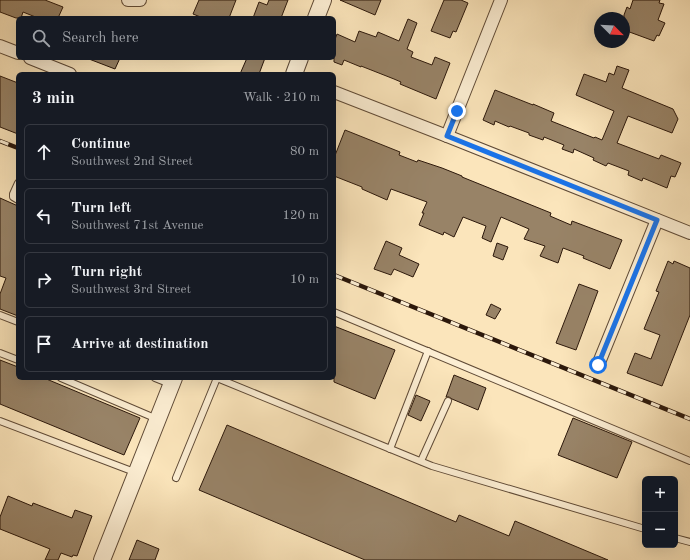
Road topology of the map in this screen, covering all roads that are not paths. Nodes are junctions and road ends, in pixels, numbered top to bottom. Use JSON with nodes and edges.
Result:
{"nodes":[{"id":1,"x":128,"y":0,"type":"edge"},
{"id":2,"x":140,"y":0,"type":"edge"},
{"id":3,"x":323,"y":0,"type":"edge"},
{"id":4,"x":502,"y":0,"type":"edge"},
{"id":5,"x":317,"y":16,"type":"edge"},
{"id":6,"x":0,"y":46,"type":"edge"},
{"id":7,"x":16,"y":52,"type":"edge"},
{"id":8,"x":35,"y":60,"type":"edge"},
{"id":9,"x":299,"y":60,"type":"edge"},
{"id":10,"x":65,"y":72,"type":"edge"},
{"id":11,"x":295,"y":72,"type":"edge"},
{"id":12,"x":336,"y":93,"type":"edge"},
{"id":13,"x":447,"y":136,"type":"junction"},
{"id":14,"x":16,"y":187,"type":"edge"},
{"id":15,"x":16,"y":199,"type":"edge"},
{"id":16,"x":657,"y":220,"type":"junction"},
{"id":17,"x":690,"y":233,"type":"edge"},
{"id":18,"x":336,"y":313,"type":"edge"},
{"id":19,"x":0,"y":315,"type":"edge"},
{"id":20,"x":16,"y":321,"type":"edge"},
{"id":21,"x":428,"y":351,"type":"junction"},
{"id":22,"x":0,"y":353,"type":"edge"},
{"id":23,"x":16,"y":359,"type":"edge"},
{"id":24,"x":598,"y":365,"type":"dead end"},
{"id":25,"x":65,"y":380,"type":"edge"},
{"id":26,"x":216,"y":380,"type":"edge"},
{"id":27,"x":222,"y":380,"type":"edge"},
{"id":28,"x":173,"y":381,"type":"edge"},
{"id":29,"x":448,"y":401,"type":"dead end"},
{"id":30,"x":159,"y":419,"type":"junction"},
{"id":31,"x":0,"y":421,"type":"edge"},
{"id":32,"x":390,"y":448,"type":"junction"},
{"id":33,"x":421,"y":461,"type":"junction"},
{"id":34,"x":690,"y":461,"type":"edge"},
{"id":35,"x":137,"y":473,"type":"junction"},
{"id":36,"x":176,"y":478,"type":"dead end"},
{"id":37,"x":642,"y":528,"type":"edge"},
{"id":38,"x":678,"y":539,"type":"edge"},
{"id":39,"x":690,"y":542,"type":"edge"},
{"id":40,"x":102,"y":560,"type":"edge"}],
"edges":[{"from":1,"to":2,"type":"street"},
{"from":3,"to":5,"type":"street"},
{"from":4,"to":13,"type":"street"},
{"from":6,"to":7,"type":"street"},
{"from":8,"to":10,"type":"street"},
{"from":9,"to":11,"type":"street"},
{"from":12,"to":13,"type":"street"},
{"from":13,"to":16,"type":"street"},
{"from":14,"to":15,"type":"lane"},
{"from":16,"to":17,"type":"street"},
{"from":16,"to":24,"type":"street"},
{"from":18,"to":21,"type":"lane"},
{"from":19,"to":20,"type":"lane"},
{"from":21,"to":32,"type":"lane"},
{"from":21,"to":34,"type":"lane"},
{"from":22,"to":23,"type":"lane"},
{"from":25,"to":30,"type":"lane"},
{"from":26,"to":36,"type":"lane"},
{"from":27,"to":32,"type":"lane"},
{"from":28,"to":30,"type":"street"},
{"from":29,"to":33,"type":"lane"},
{"from":30,"to":35,"type":"street"},
{"from":31,"to":35,"type":"lane"},
{"from":32,"to":33,"type":"lane"},
{"from":33,"to":37,"type":"lane"},
{"from":35,"to":40,"type":"street"},
{"from":38,"to":39,"type":"lane"}]}
